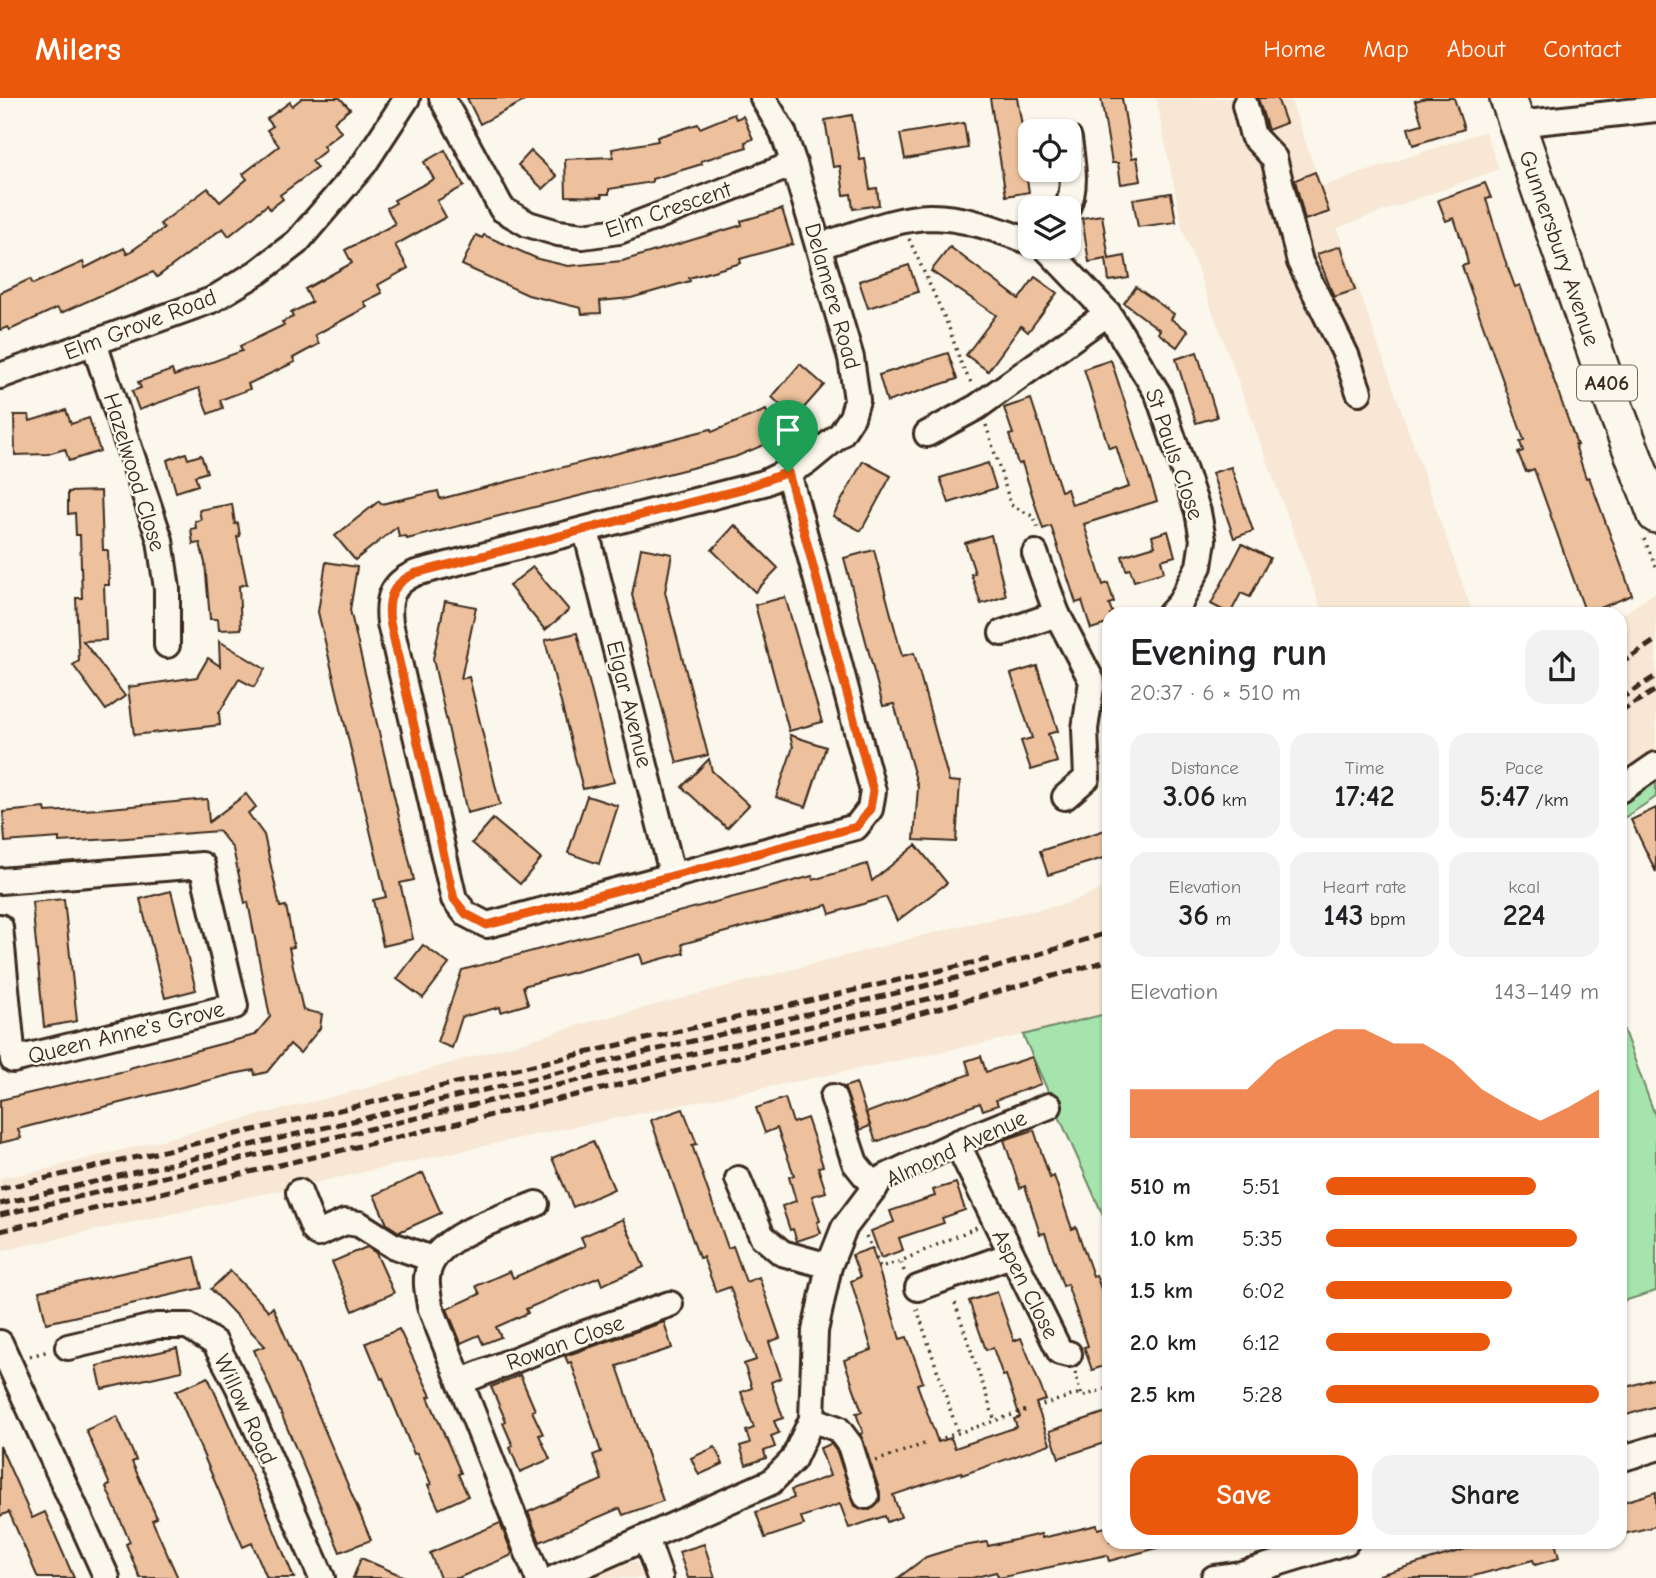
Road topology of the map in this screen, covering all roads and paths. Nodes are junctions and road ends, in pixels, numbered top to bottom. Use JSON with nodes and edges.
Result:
{"nodes":[{"id":1,"x":407,"y":98,"type":"edge"},
{"id":2,"x":442,"y":98,"type":"edge"},
{"id":3,"x":763,"y":98,"type":"edge"},
{"id":4,"x":1245,"y":106,"type":"dead end"},
{"id":5,"x":1656,"y":109,"type":"edge"},
{"id":6,"x":1513,"y":111,"type":"edge"},
{"id":7,"x":794,"y":164,"type":"junction"},
{"id":8,"x":902,"y":222,"type":"junction"},
{"id":9,"x":1018,"y":238,"type":"edge"},
{"id":10,"x":819,"y":246,"type":"junction"},
{"id":11,"x":1058,"y":259,"type":"edge"},
{"id":12,"x":1108,"y":313,"type":"junction"},
{"id":13,"x":94,"y":343,"type":"junction"},
{"id":14,"x":0,"y":376,"type":"edge"},
{"id":15,"x":1359,"y":392,"type":"dead end"},
{"id":16,"x":980,"y":405,"type":"junction"},
{"id":17,"x":927,"y":434,"type":"dead end"},
{"id":18,"x":788,"y":472,"type":"junction"},
{"id":19,"x":1656,"y":516,"type":"edge"},
{"id":20,"x":586,"y":531,"type":"junction"},
{"id":21,"x":1035,"y":553,"type":"joint"},
{"id":22,"x":1184,"y":607,"type":"edge"},
{"id":23,"x":1057,"y":614,"type":"junction"},
{"id":24,"x":1002,"y":633,"type":"dead end"},
{"id":25,"x":167,"y":645,"type":"dead end"},
{"id":26,"x":1101,"y":674,"type":"edge"},
{"id":27,"x":1656,"y":765,"type":"edge"},
{"id":28,"x":1627,"y":785,"type":"edge"},
{"id":29,"x":1065,"y":797,"type":"dead end"},
{"id":30,"x":673,"y":877,"type":"junction"},
{"id":31,"x":0,"y":881,"type":"edge"},
{"id":32,"x":0,"y":927,"type":"edge"},
{"id":33,"x":834,"y":1097,"type":"dead end"},
{"id":34,"x":1049,"y":1106,"type":"dead end"},
{"id":35,"x":957,"y":1143,"type":"junction"},
{"id":36,"x":738,"y":1179,"type":"dead end"},
{"id":37,"x":875,"y":1188,"type":"junction"},
{"id":38,"x":299,"y":1192,"type":"dead end"},
{"id":39,"x":529,"y":1200,"type":"dead end"},
{"id":40,"x":994,"y":1220,"type":"junction"},
{"id":41,"x":944,"y":1242,"type":"junction"},
{"id":42,"x":946,"y":1249,"type":"dead end"},
{"id":43,"x":1011,"y":1255,"type":"junction"},
{"id":44,"x":876,"y":1258,"type":"dead end"},
{"id":45,"x":432,"y":1259,"type":"junction"},
{"id":46,"x":901,"y":1261,"type":"junction"},
{"id":47,"x":830,"y":1266,"type":"junction"},
{"id":48,"x":913,"y":1288,"type":"junction"},
{"id":49,"x":955,"y":1303,"type":"dead end"},
{"id":50,"x":670,"y":1304,"type":"dead end"},
{"id":51,"x":68,"y":1347,"type":"joint"},
{"id":52,"x":4,"y":1352,"type":"edge"},
{"id":53,"x":1069,"y":1354,"type":"joint"},
{"id":54,"x":460,"y":1382,"type":"junction"},
{"id":55,"x":1102,"y":1390,"type":"edge"},
{"id":56,"x":1081,"y":1392,"type":"junction"},
{"id":57,"x":1036,"y":1407,"type":"dead end"},
{"id":58,"x":1027,"y":1410,"type":"dead end"},
{"id":59,"x":812,"y":1419,"type":"junction"},
{"id":60,"x":995,"y":1421,"type":"junction"},
{"id":61,"x":958,"y":1433,"type":"junction"},
{"id":62,"x":937,"y":1440,"type":"dead end"},
{"id":63,"x":927,"y":1443,"type":"dead end"},
{"id":64,"x":1656,"y":1448,"type":"edge"},
{"id":65,"x":1627,"y":1457,"type":"edge"},
{"id":66,"x":858,"y":1467,"type":"junction"},
{"id":67,"x":866,"y":1496,"type":"dead end"},
{"id":68,"x":646,"y":1538,"type":"junction"},
{"id":69,"x":1323,"y":1549,"type":"edge"},
{"id":70,"x":569,"y":1575,"type":"edge"},
{"id":71,"x":107,"y":1578,"type":"edge"},
{"id":72,"x":322,"y":1578,"type":"edge"},
{"id":73,"x":538,"y":1578,"type":"edge"},
{"id":74,"x":660,"y":1578,"type":"edge"},
{"id":75,"x":1214,"y":1578,"type":"edge"}],
"edges":[{"from":1,"to":13,"type":"street","name":"Elm Grove Road"},
{"from":2,"to":7,"type":"street","name":"Elm Crescent"},
{"from":3,"to":7,"type":"street","name":"Delamere Road"},
{"from":4,"to":15,"type":"street"},
{"from":5,"to":6,"type":"street"},
{"from":6,"to":19,"type":"highway","name":"Gunnersbury Avenue","number":"A406"},
{"from":7,"to":10,"type":"street","name":"Delamere Road"},
{"from":8,"to":9,"type":"street"},
{"from":8,"to":10,"type":"street"},
{"from":8,"to":16,"type":"path"},
{"from":10,"to":18,"type":"street","name":"Delamere Road"},
{"from":11,"to":12,"type":"street","name":"St Pauls Close"},
{"from":12,"to":16,"type":"street"},
{"from":12,"to":22,"type":"street","name":"St Pauls Close"},
{"from":13,"to":14,"type":"street","name":"Elm Grove Road"},
{"from":13,"to":25,"type":"street","name":"Hazelwood Close"},
{"from":16,"to":17,"type":"street"},
{"from":16,"to":21,"type":"path"},
{"from":18,"to":20,"type":"street","name":"Delamere Road"},
{"from":18,"to":30,"type":"street","name":"Delamere Road"},
{"from":20,"to":30,"type":"street","name":"Elgar Avenue"},
{"from":20,"to":30,"type":"street","name":"Delamere Road"},
{"from":21,"to":23,"type":"street"},
{"from":23,"to":24,"type":"street"},
{"from":23,"to":26,"type":"street"},
{"from":26,"to":29,"type":"street"},
{"from":27,"to":28,"type":"street"},
{"from":31,"to":32,"type":"street","name":"Queen Anne's Grove"},
{"from":33,"to":37,"type":"street"},
{"from":34,"to":35,"type":"street","name":"Almond Avenue"},
{"from":35,"to":37,"type":"street","name":"Almond Avenue"},
{"from":35,"to":40,"type":"street","name":"Aspen Close"},
{"from":36,"to":47,"type":"street"},
{"from":37,"to":47,"type":"street","name":"Almond Avenue"},
{"from":38,"to":45,"type":"street"},
{"from":39,"to":45,"type":"street"},
{"from":40,"to":41,"type":"path"},
{"from":40,"to":43,"type":"street","name":"Aspen Close"},
{"from":41,"to":42,"type":"path"},
{"from":41,"to":46,"type":"path"},
{"from":43,"to":48,"type":"street"},
{"from":43,"to":53,"type":"street","name":"Aspen Close"},
{"from":44,"to":46,"type":"path"},
{"from":45,"to":54,"type":"street"},
{"from":46,"to":48,"type":"path"},
{"from":47,"to":59,"type":"street","name":"Almond Avenue"},
{"from":48,"to":61,"type":"path"},
{"from":49,"to":60,"type":"path"},
{"from":50,"to":54,"type":"street","name":"Rowan Close"},
{"from":51,"to":52,"type":"path"},
{"from":51,"to":72,"type":"street","name":"Willow Road"},
{"from":52,"to":71,"type":"street"},
{"from":53,"to":56,"type":"path","name":"Aspen Close"},
{"from":54,"to":73,"type":"street"},
{"from":55,"to":56,"type":"path"},
{"from":56,"to":57,"type":"path"},
{"from":58,"to":60,"type":"path"},
{"from":59,"to":66,"type":"street"},
{"from":59,"to":68,"type":"street","name":"Almond Avenue"},
{"from":60,"to":61,"type":"path"},
{"from":61,"to":62,"type":"path"},
{"from":63,"to":66,"type":"path"},
{"from":64,"to":65,"type":"street"},
{"from":66,"to":67,"type":"street"},
{"from":68,"to":70,"type":"street","name":"Almond Avenue"},
{"from":68,"to":74,"type":"street"},
{"from":69,"to":75,"type":"street"}]}
